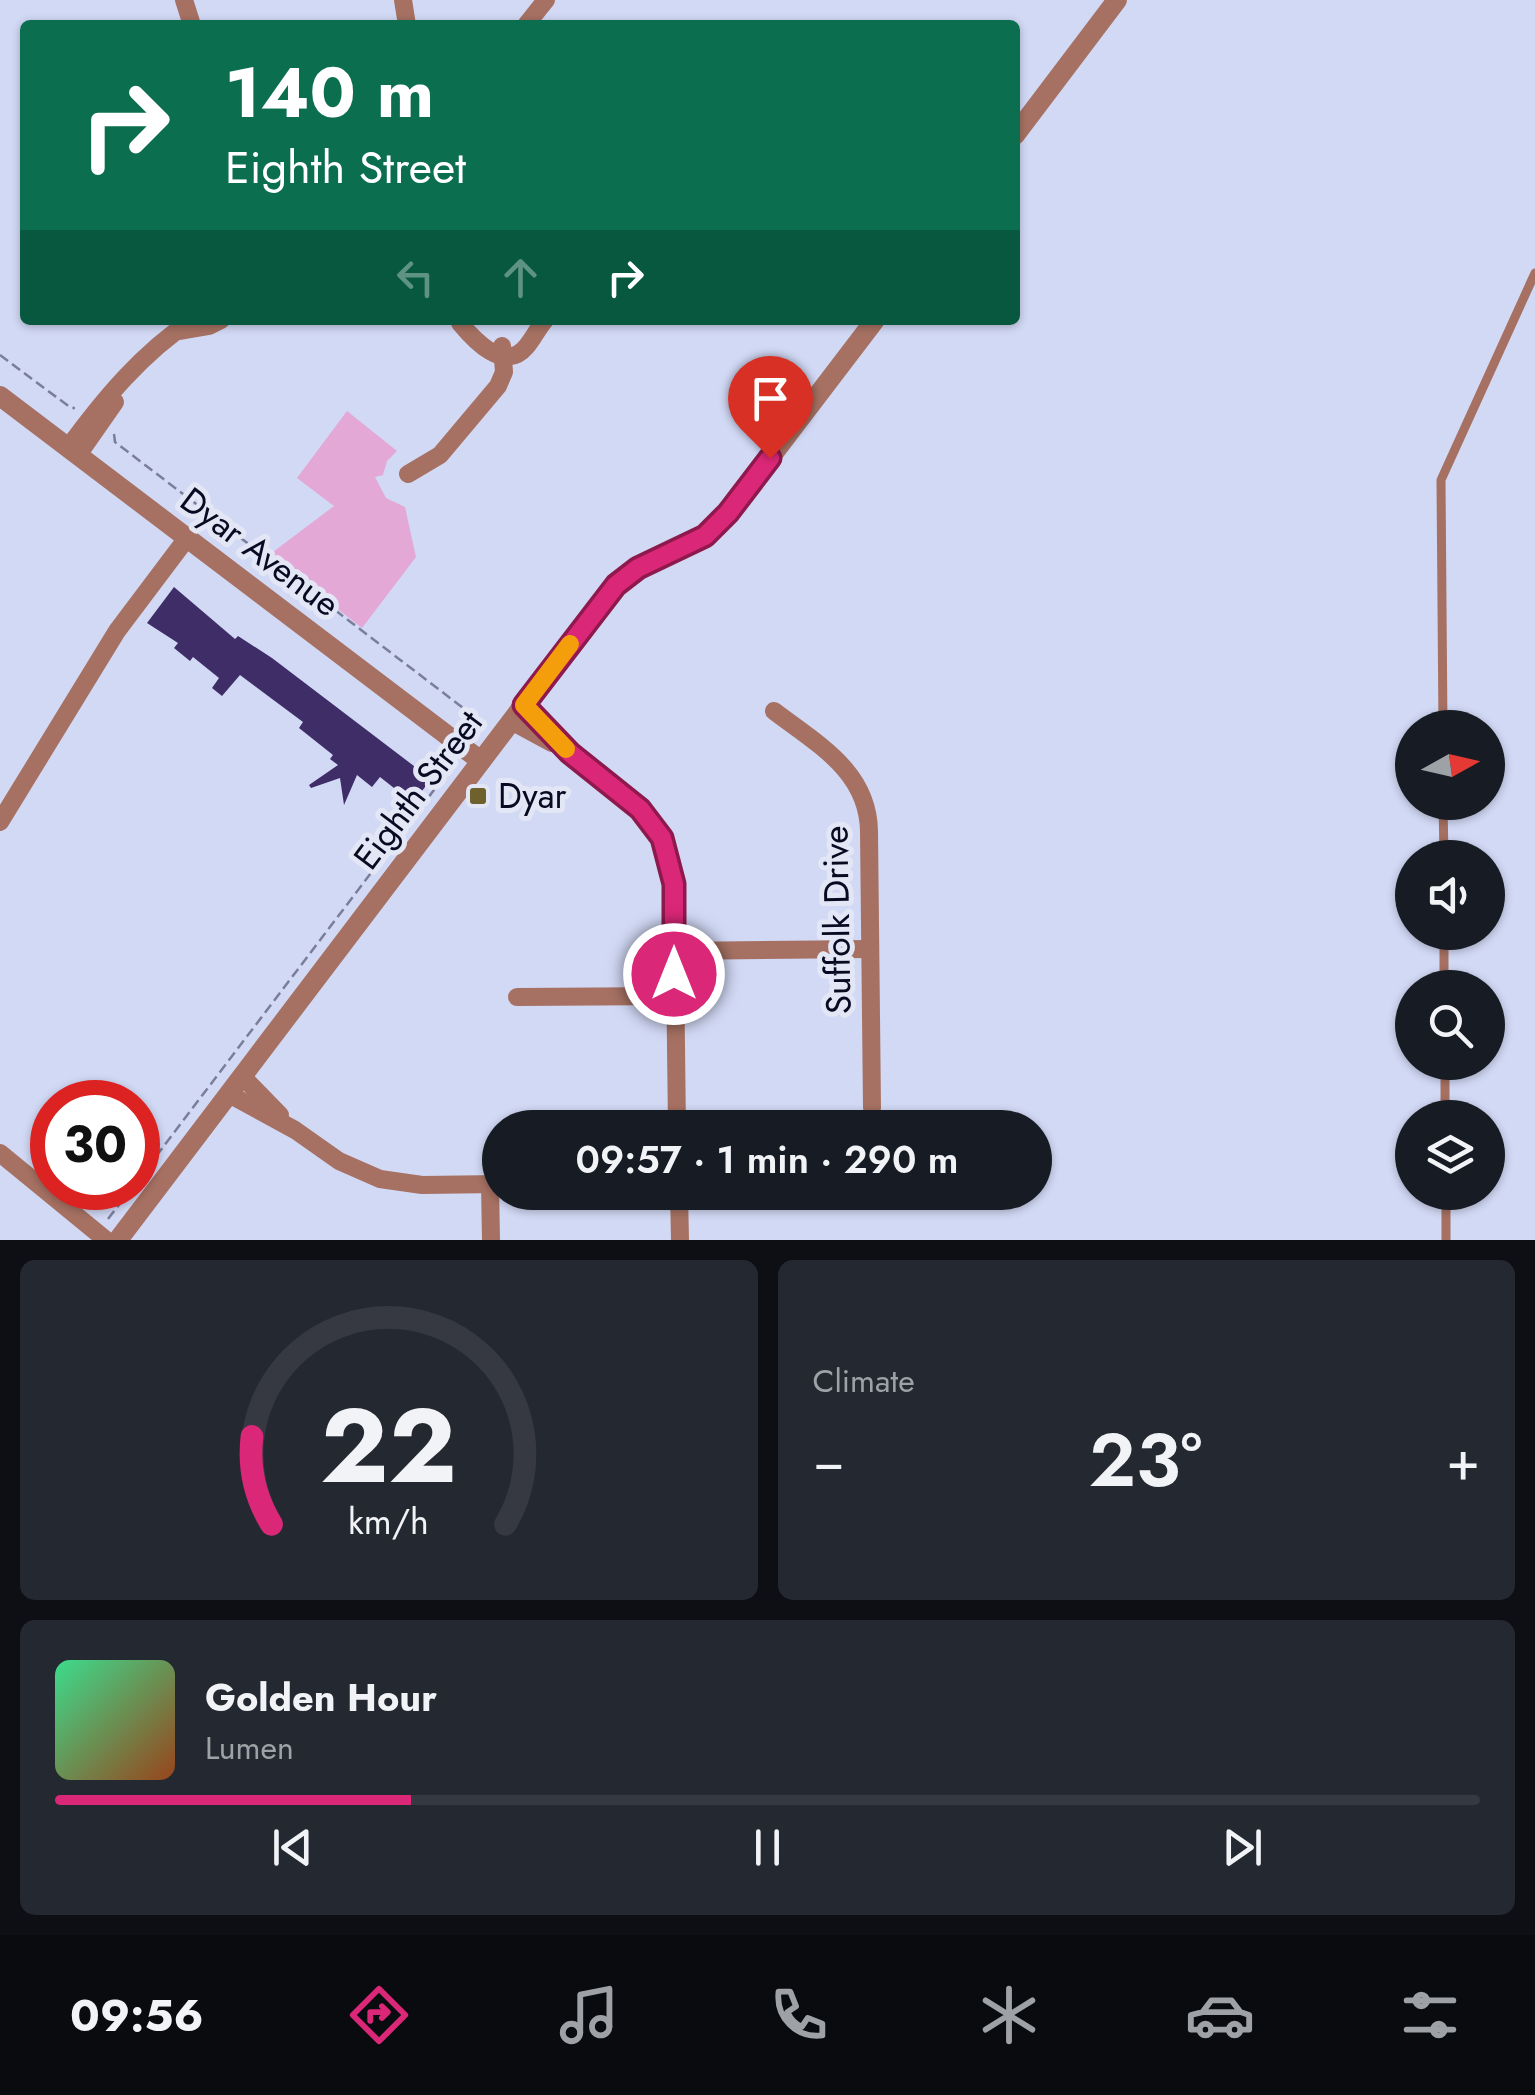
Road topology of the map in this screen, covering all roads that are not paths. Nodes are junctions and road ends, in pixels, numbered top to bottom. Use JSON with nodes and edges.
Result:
{"nodes":[{"id":1,"x":546,"y":0,"type":"edge"},
{"id":2,"x":1117,"y":0,"type":"edge"},
{"id":3,"x":530,"y":20,"type":"edge"},
{"id":4,"x":1020,"y":127,"type":"edge"},
{"id":5,"x":1535,"y":273,"type":"edge"},
{"id":6,"x":184,"y":325,"type":"edge"},
{"id":7,"x":210,"y":325,"type":"edge"},
{"id":8,"x":462,"y":325,"type":"edge"},
{"id":9,"x":871,"y":325,"type":"edge"},
{"id":10,"x":539,"y":328,"type":"edge"},
{"id":11,"x":174,"y":331,"type":"junction"},
{"id":12,"x":501,"y":352,"type":"junction"},
{"id":13,"x":0,"y":396,"type":"edge"},
{"id":14,"x":73,"y":452,"type":"junction"},
{"id":15,"x":408,"y":474,"type":"dead end"},
{"id":16,"x":187,"y":538,"type":"junction"},
{"id":17,"x":1443,"y":710,"type":"edge"},
{"id":18,"x":774,"y":711,"type":"dead end"},
{"id":19,"x":518,"y":713,"type":"junction"},
{"id":20,"x":480,"y":761,"type":"junction"},
{"id":21,"x":0,"y":822,"type":"edge"},
{"id":22,"x":870,"y":949,"type":"junction"},
{"id":23,"x":674,"y":951,"type":"junction"},
{"id":24,"x":675,"y":996,"type":"junction"},
{"id":25,"x":517,"y":998,"type":"dead end"},
{"id":26,"x":236,"y":1085,"type":"junction"},
{"id":27,"x":872,"y":1108,"type":"dead end"},
{"id":28,"x":677,"y":1110,"type":"edge"},
{"id":29,"x":0,"y":1152,"type":"edge"},
{"id":30,"x":482,"y":1184,"type":"edge"},
{"id":31,"x":493,"y":1210,"type":"edge"},
{"id":32,"x":679,"y":1210,"type":"edge"},
{"id":33,"x":1446,"y":1210,"type":"edge"},
{"id":34,"x":113,"y":1235,"type":"edge"},
{"id":35,"x":491,"y":1240,"type":"edge"},
{"id":36,"x":680,"y":1240,"type":"edge"},
{"id":37,"x":1446,"y":1240,"type":"edge"}],
"edges":[{"from":1,"to":3,"type":"street"},
{"from":2,"to":4,"type":"street"},
{"from":5,"to":17,"type":"lane"},
{"from":6,"to":11,"type":"street"},
{"from":7,"to":11,"type":"street"},
{"from":8,"to":12,"type":"street"},
{"from":9,"to":19,"type":"street","name":"Eighth Street"},
{"from":10,"to":12,"type":"street"},
{"from":11,"to":14,"type":"street"},
{"from":12,"to":15,"type":"street"},
{"from":13,"to":14,"type":"street","name":"Dyar Avenue"},
{"from":14,"to":16,"type":"street","name":"Dyar Avenue"},
{"from":16,"to":20,"type":"street","name":"Dyar Avenue"},
{"from":16,"to":21,"type":"street"},
{"from":18,"to":22,"type":"street","name":"Suffolk Drive"},
{"from":19,"to":20,"type":"street","name":"Eighth Street"},
{"from":19,"to":23,"type":"street"},
{"from":20,"to":26,"type":"street","name":"Eighth Street"},
{"from":22,"to":23,"type":"street"},
{"from":22,"to":27,"type":"street","name":"Suffolk Drive"},
{"from":23,"to":24,"type":"street"},
{"from":24,"to":25,"type":"street"},
{"from":24,"to":28,"type":"street"},
{"from":26,"to":30,"type":"street"},
{"from":26,"to":34,"type":"street","name":"Eighth Street"},
{"from":29,"to":34,"type":"street"},
{"from":31,"to":35,"type":"street"},
{"from":32,"to":36,"type":"street"},
{"from":33,"to":37,"type":"lane"}]}
